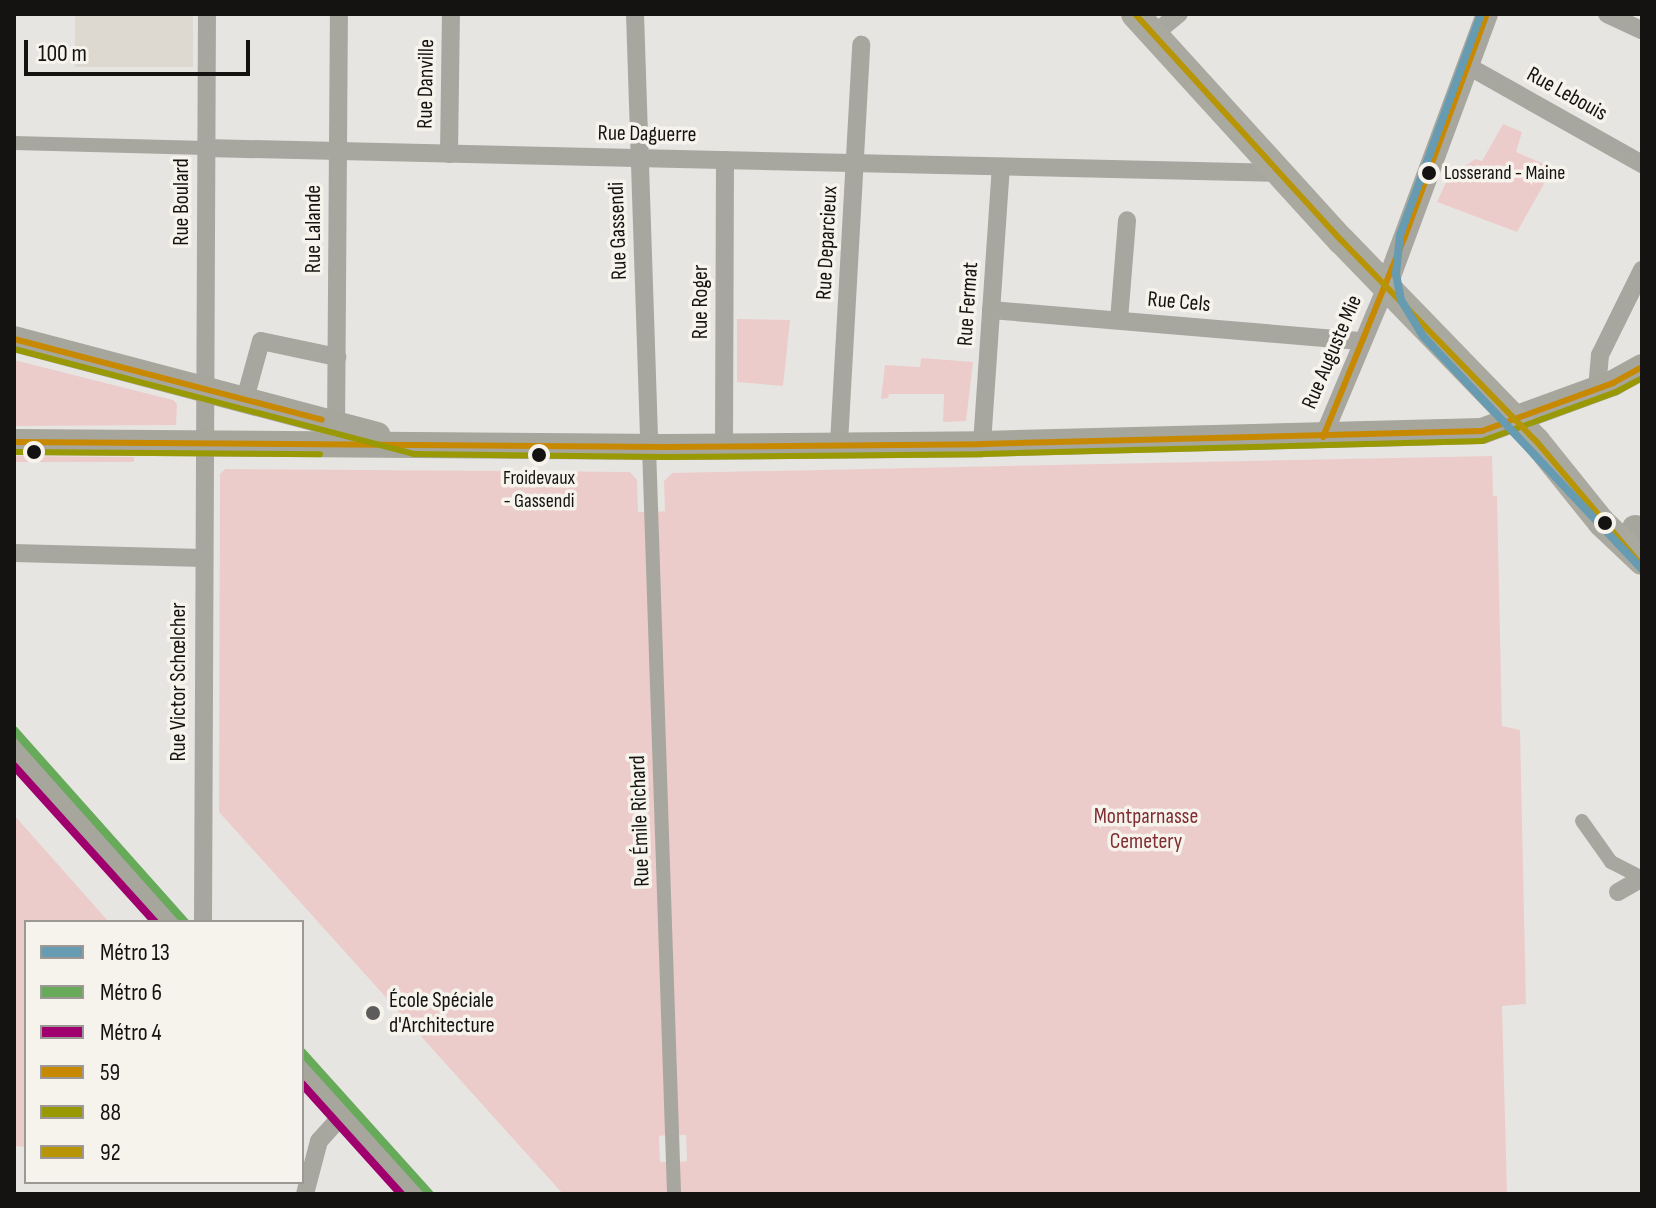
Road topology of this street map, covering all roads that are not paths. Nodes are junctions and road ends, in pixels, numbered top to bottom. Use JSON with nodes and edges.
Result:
{"nodes":[{"id":1,"x":207,"y":14,"type":"edge"},
{"id":2,"x":339,"y":14,"type":"edge"},
{"id":3,"x":451,"y":14,"type":"edge"},
{"id":4,"x":635,"y":14,"type":"edge"},
{"id":5,"x":1179,"y":14,"type":"edge"},
{"id":6,"x":1487,"y":14,"type":"edge"},
{"id":7,"x":1607,"y":14,"type":"edge"},
{"id":8,"x":1144,"y":24,"type":"edge"},
{"id":9,"x":1642,"y":30,"type":"edge"},
{"id":10,"x":861,"y":45,"type":"dead end"},
{"id":11,"x":1468,"y":66,"type":"junction"},
{"id":12,"x":14,"y":143,"type":"edge"},
{"id":13,"x":206,"y":148,"type":"junction"},
{"id":14,"x":338,"y":151,"type":"junction"},
{"id":15,"x":449,"y":154,"type":"junction"},
{"id":16,"x":639,"y":159,"type":"junction"},
{"id":17,"x":725,"y":160,"type":"junction"},
{"id":18,"x":855,"y":164,"type":"junction"},
{"id":19,"x":1642,"y":164,"type":"edge"},
{"id":20,"x":1001,"y":167,"type":"junction"},
{"id":21,"x":1280,"y":173,"type":"junction"},
{"id":22,"x":1127,"y":220,"type":"dead end"},
{"id":23,"x":1642,"y":270,"type":"edge"},
{"id":24,"x":1386,"y":287,"type":"junction"},
{"id":25,"x":991,"y":310,"type":"junction"},
{"id":26,"x":1119,"y":320,"type":"junction"},
{"id":27,"x":14,"y":339,"type":"edge"},
{"id":28,"x":1363,"y":341,"type":"junction"},
{"id":29,"x":337,"y":357,"type":"junction"},
{"id":30,"x":1642,"y":367,"type":"edge"},
{"id":31,"x":204,"y":389,"type":"junction"},
{"id":32,"x":1597,"y":389,"type":"junction"},
{"id":33,"x":245,"y":399,"type":"junction"},
{"id":34,"x":1515,"y":419,"type":"junction"},
{"id":35,"x":336,"y":434,"type":"junction"},
{"id":36,"x":1323,"y":437,"type":"junction"},
{"id":37,"x":14,"y":442,"type":"edge"},
{"id":38,"x":203,"y":442,"type":"junction"},
{"id":39,"x":839,"y":443,"type":"junction"},
{"id":40,"x":982,"y":444,"type":"junction"},
{"id":41,"x":724,"y":445,"type":"junction"},
{"id":42,"x":649,"y":447,"type":"junction"},
{"id":43,"x":1640,"y":546,"type":"edge"},
{"id":44,"x":14,"y":553,"type":"edge"},
{"id":45,"x":203,"y":558,"type":"junction"},
{"id":46,"x":14,"y":747,"type":"edge"},
{"id":47,"x":1582,"y":821,"type":"dead end"},
{"id":48,"x":1641,"y":877,"type":"edge"},
{"id":49,"x":1618,"y":892,"type":"dead end"},
{"id":50,"x":169,"y":920,"type":"edge"},
{"id":51,"x":203,"y":920,"type":"edge"},
{"id":52,"x":304,"y":1071,"type":"edge"},
{"id":53,"x":343,"y":1114,"type":"junction"},
{"id":54,"x":305,"y":1194,"type":"edge"},
{"id":55,"x":414,"y":1194,"type":"edge"},
{"id":56,"x":674,"y":1194,"type":"edge"}],
"edges":[{"from":1,"to":13,"type":"street","name":"Rue Boulard"},
{"from":2,"to":14,"type":"street","name":"Rue Lalande"},
{"from":3,"to":15,"type":"street","name":"Rue Danville"},
{"from":4,"to":16,"type":"street","name":"Rue Gassendi"},
{"from":5,"to":8,"type":"street"},
{"from":6,"to":11,"type":"street"},
{"from":7,"to":9,"type":"street"},
{"from":8,"to":21,"type":"main road"},
{"from":10,"to":18,"type":"street","name":"Rue Deparcieux"},
{"from":11,"to":19,"type":"street","name":"Rue Lebouis"},
{"from":11,"to":24,"type":"street"},
{"from":12,"to":13,"type":"street","name":"Rue Daguerre"},
{"from":13,"to":14,"type":"street","name":"Rue Daguerre"},
{"from":13,"to":31,"type":"street","name":"Rue Boulard"},
{"from":14,"to":15,"type":"street","name":"Rue Daguerre"},
{"from":14,"to":29,"type":"street","name":"Rue Lalande"},
{"from":15,"to":16,"type":"street","name":"Rue Daguerre"},
{"from":16,"to":17,"type":"street","name":"Rue Daguerre"},
{"from":16,"to":42,"type":"street","name":"Rue Gassendi"},
{"from":17,"to":18,"type":"street","name":"Rue Daguerre"},
{"from":17,"to":41,"type":"street","name":"Rue Roger"},
{"from":18,"to":20,"type":"street","name":"Rue Daguerre"},
{"from":18,"to":39,"type":"street","name":"Rue Deparcieux"},
{"from":20,"to":21,"type":"street","name":"Rue Daguerre"},
{"from":20,"to":25,"type":"street","name":"Rue Fermat"},
{"from":21,"to":24,"type":"main road"},
{"from":22,"to":26,"type":"street"},
{"from":23,"to":32,"type":"street"},
{"from":24,"to":28,"type":"street","name":"Rue Auguste Mie"},
{"from":24,"to":34,"type":"main road"},
{"from":25,"to":26,"type":"street","name":"Rue Cels"},
{"from":25,"to":40,"type":"street","name":"Rue Fermat"},
{"from":26,"to":28,"type":"street","name":"Rue Cels"},
{"from":27,"to":31,"type":"main road"},
{"from":28,"to":36,"type":"street","name":"Rue Auguste Mie"},
{"from":29,"to":33,"type":"street"},
{"from":29,"to":35,"type":"street","name":"Rue Lalande"},
{"from":30,"to":32,"type":"main road"},
{"from":31,"to":33,"type":"main road"},
{"from":31,"to":38,"type":"street","name":"Rue Boulard"},
{"from":32,"to":34,"type":"main road"},
{"from":33,"to":35,"type":"main road"},
{"from":34,"to":36,"type":"main road"},
{"from":34,"to":43,"type":"main road"},
{"from":35,"to":38,"type":"main road"},
{"from":35,"to":42,"type":"main road"},
{"from":36,"to":40,"type":"main road"},
{"from":37,"to":38,"type":"main road"},
{"from":38,"to":45,"type":"street","name":"Rue Victor Schœlcher"},
{"from":39,"to":40,"type":"main road"},
{"from":39,"to":41,"type":"main road"},
{"from":41,"to":42,"type":"main road"},
{"from":42,"to":56,"type":"street","name":"Rue Émile Richard"},
{"from":44,"to":45,"type":"street"},
{"from":45,"to":51,"type":"street","name":"Rue Victor Schœlcher"},
{"from":46,"to":50,"type":"main road"},
{"from":47,"to":48,"type":"street"},
{"from":48,"to":49,"type":"street"},
{"from":52,"to":53,"type":"main road"},
{"from":53,"to":54,"type":"street"},
{"from":53,"to":55,"type":"main road"}]}
